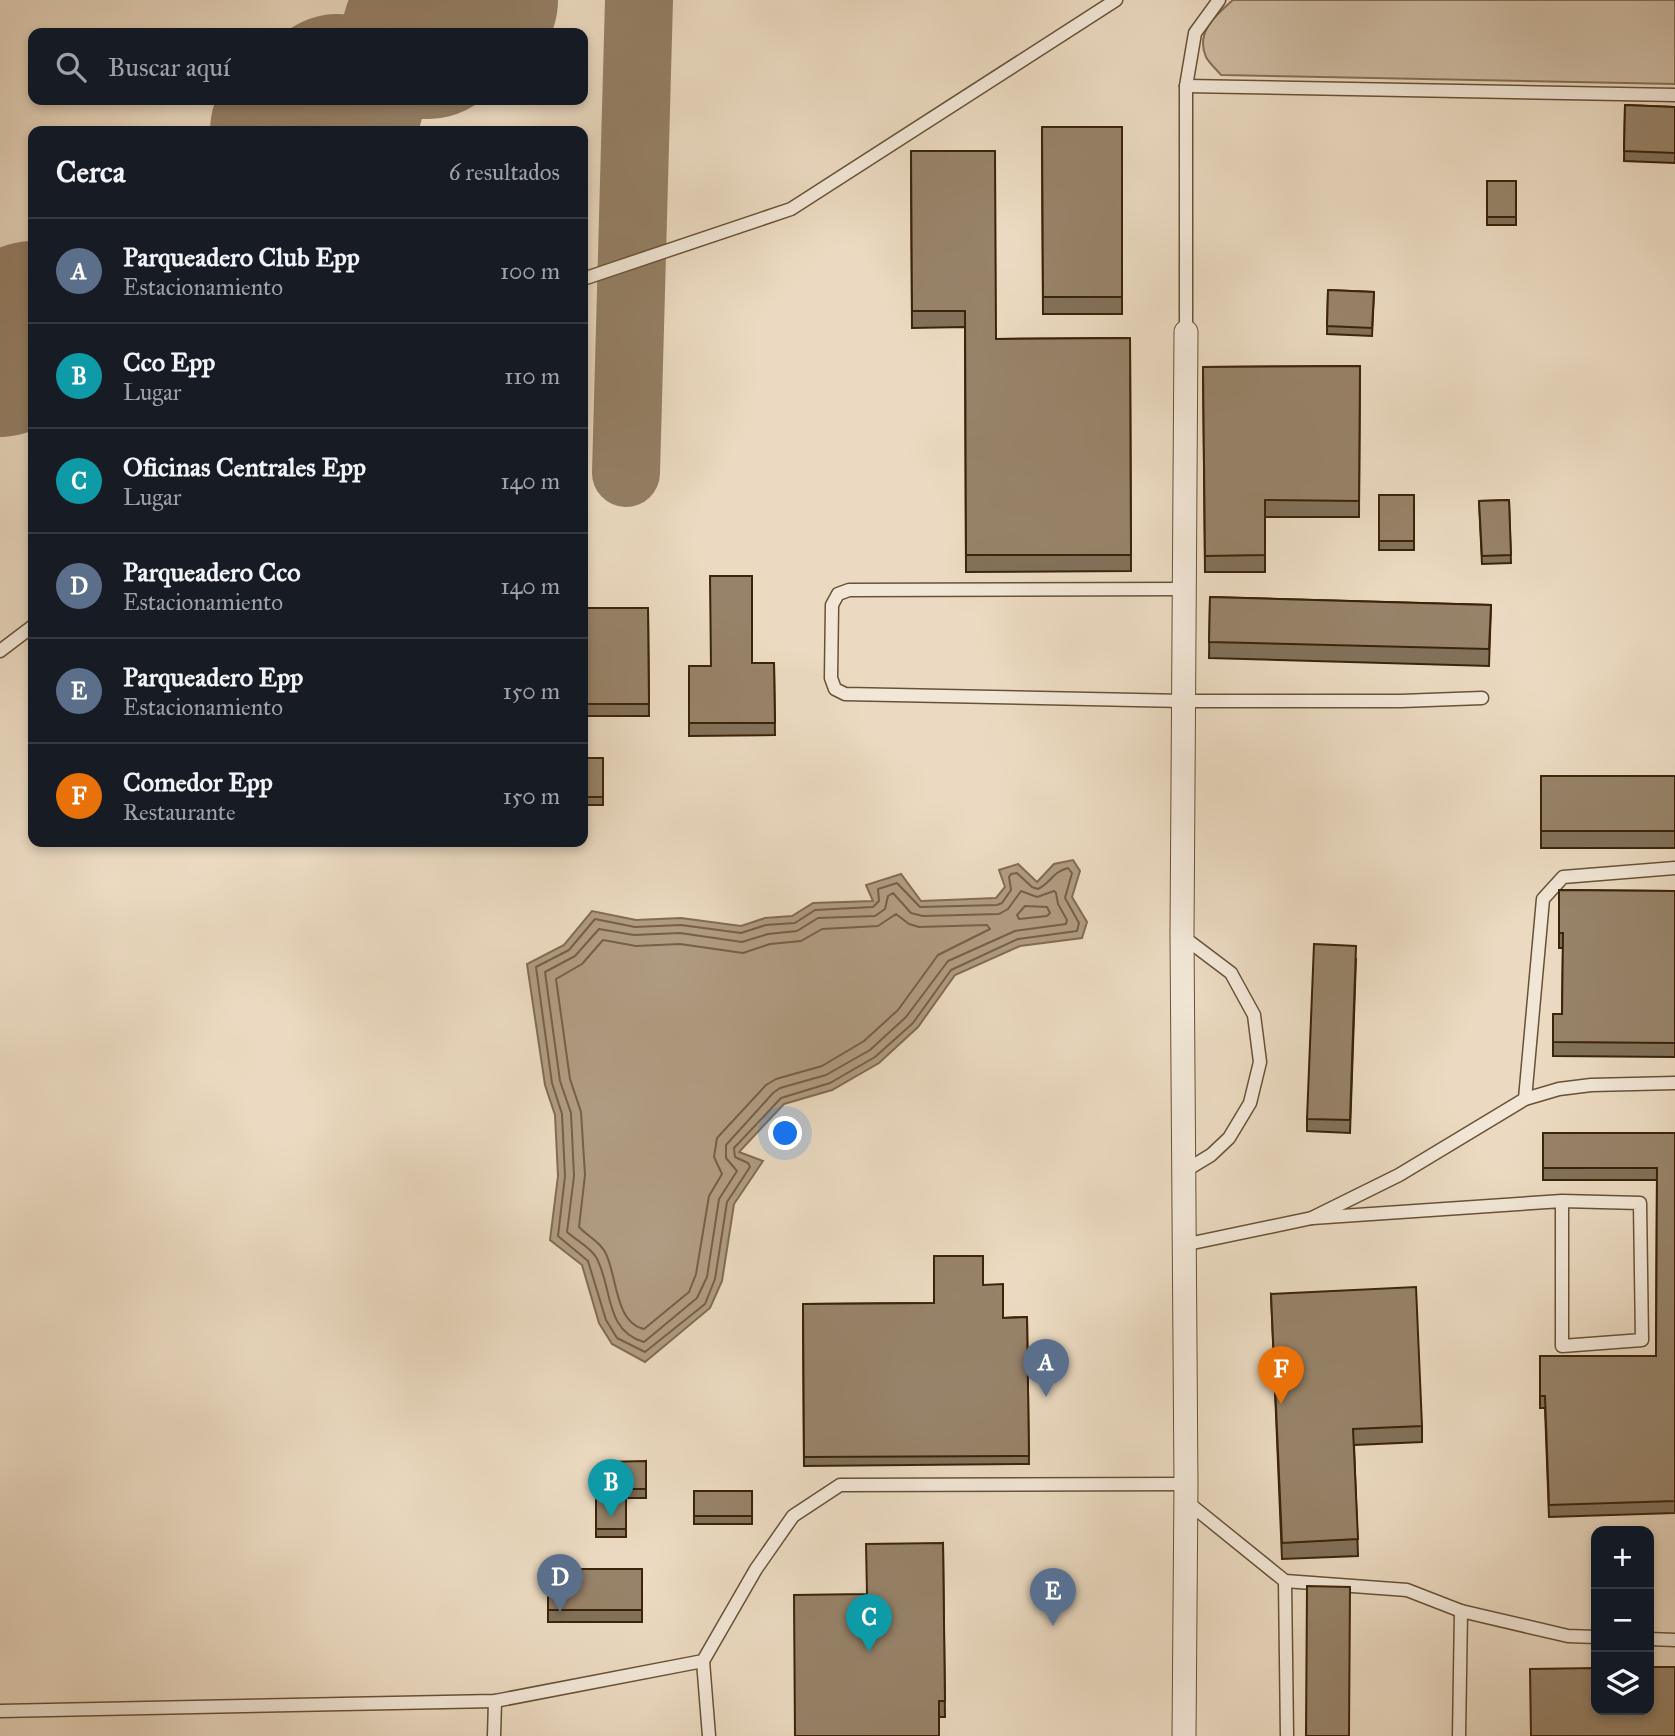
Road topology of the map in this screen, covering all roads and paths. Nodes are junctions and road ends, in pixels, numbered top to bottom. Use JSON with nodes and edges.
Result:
{"nodes":[{"id":1,"x":1116,"y":0,"type":"edge"},
{"id":2,"x":1219,"y":0,"type":"edge"},
{"id":3,"x":1185,"y":86,"type":"junction"},
{"id":4,"x":1675,"y":95,"type":"edge"},
{"id":5,"x":588,"y":277,"type":"edge"},
{"id":6,"x":1186,"y":332,"type":"joint"},
{"id":7,"x":1184,"y":589,"type":"junction"},
{"id":8,"x":28,"y":630,"type":"edge"},
{"id":9,"x":0,"y":651,"type":"edge"},
{"id":10,"x":1482,"y":698,"type":"dead end"},
{"id":11,"x":1184,"y":701,"type":"junction"},
{"id":12,"x":1675,"y":868,"type":"edge"},
{"id":13,"x":1182,"y":935,"type":"junction"},
{"id":14,"x":1675,"y":1083,"type":"edge"},
{"id":15,"x":1525,"y":1099,"type":"junction"},
{"id":16,"x":1182,"y":1172,"type":"junction"},
{"id":17,"x":1562,"y":1201,"type":"junction"},
{"id":18,"x":1312,"y":1218,"type":"junction"},
{"id":19,"x":1183,"y":1245,"type":"junction"},
{"id":20,"x":1186,"y":1492,"type":"junction"},
{"id":21,"x":1285,"y":1581,"type":"junction"},
{"id":22,"x":1461,"y":1611,"type":"junction"},
{"id":23,"x":1591,"y":1637,"type":"edge"},
{"id":24,"x":1654,"y":1639,"type":"edge"},
{"id":25,"x":1675,"y":1640,"type":"edge"},
{"id":26,"x":703,"y":1661,"type":"junction"},
{"id":27,"x":495,"y":1702,"type":"junction"},
{"id":28,"x":0,"y":1711,"type":"edge"},
{"id":29,"x":494,"y":1736,"type":"edge"},
{"id":30,"x":709,"y":1736,"type":"edge"},
{"id":31,"x":1184,"y":1736,"type":"edge"},
{"id":32,"x":1287,"y":1736,"type":"edge"},
{"id":33,"x":1460,"y":1736,"type":"edge"}],
"edges":[{"from":1,"to":5,"type":"lane"},
{"from":2,"to":3,"type":"lane"},
{"from":3,"to":4,"type":"lane"},
{"from":3,"to":6,"type":"lane"},
{"from":6,"to":7,"type":"street"},
{"from":7,"to":11,"type":"street"},
{"from":7,"to":11,"type":"lane"},
{"from":8,"to":9,"type":"lane"},
{"from":10,"to":11,"type":"lane"},
{"from":11,"to":13,"type":"street"},
{"from":12,"to":15,"type":"lane"},
{"from":13,"to":16,"type":"street"},
{"from":13,"to":16,"type":"lane"},
{"from":14,"to":15,"type":"lane"},
{"from":15,"to":18,"type":"lane"},
{"from":16,"to":19,"type":"street"},
{"from":17,"to":17,"type":"lane"},
{"from":17,"to":18,"type":"lane"},
{"from":18,"to":19,"type":"lane"},
{"from":19,"to":20,"type":"street"},
{"from":20,"to":21,"type":"lane"},
{"from":20,"to":26,"type":"lane"},
{"from":20,"to":31,"type":"street"},
{"from":21,"to":22,"type":"lane"},
{"from":21,"to":32,"type":"lane"},
{"from":22,"to":23,"type":"lane"},
{"from":22,"to":33,"type":"lane"},
{"from":24,"to":25,"type":"lane"},
{"from":26,"to":27,"type":"lane"},
{"from":26,"to":30,"type":"lane"},
{"from":27,"to":28,"type":"lane"},
{"from":27,"to":29,"type":"lane"}]}
